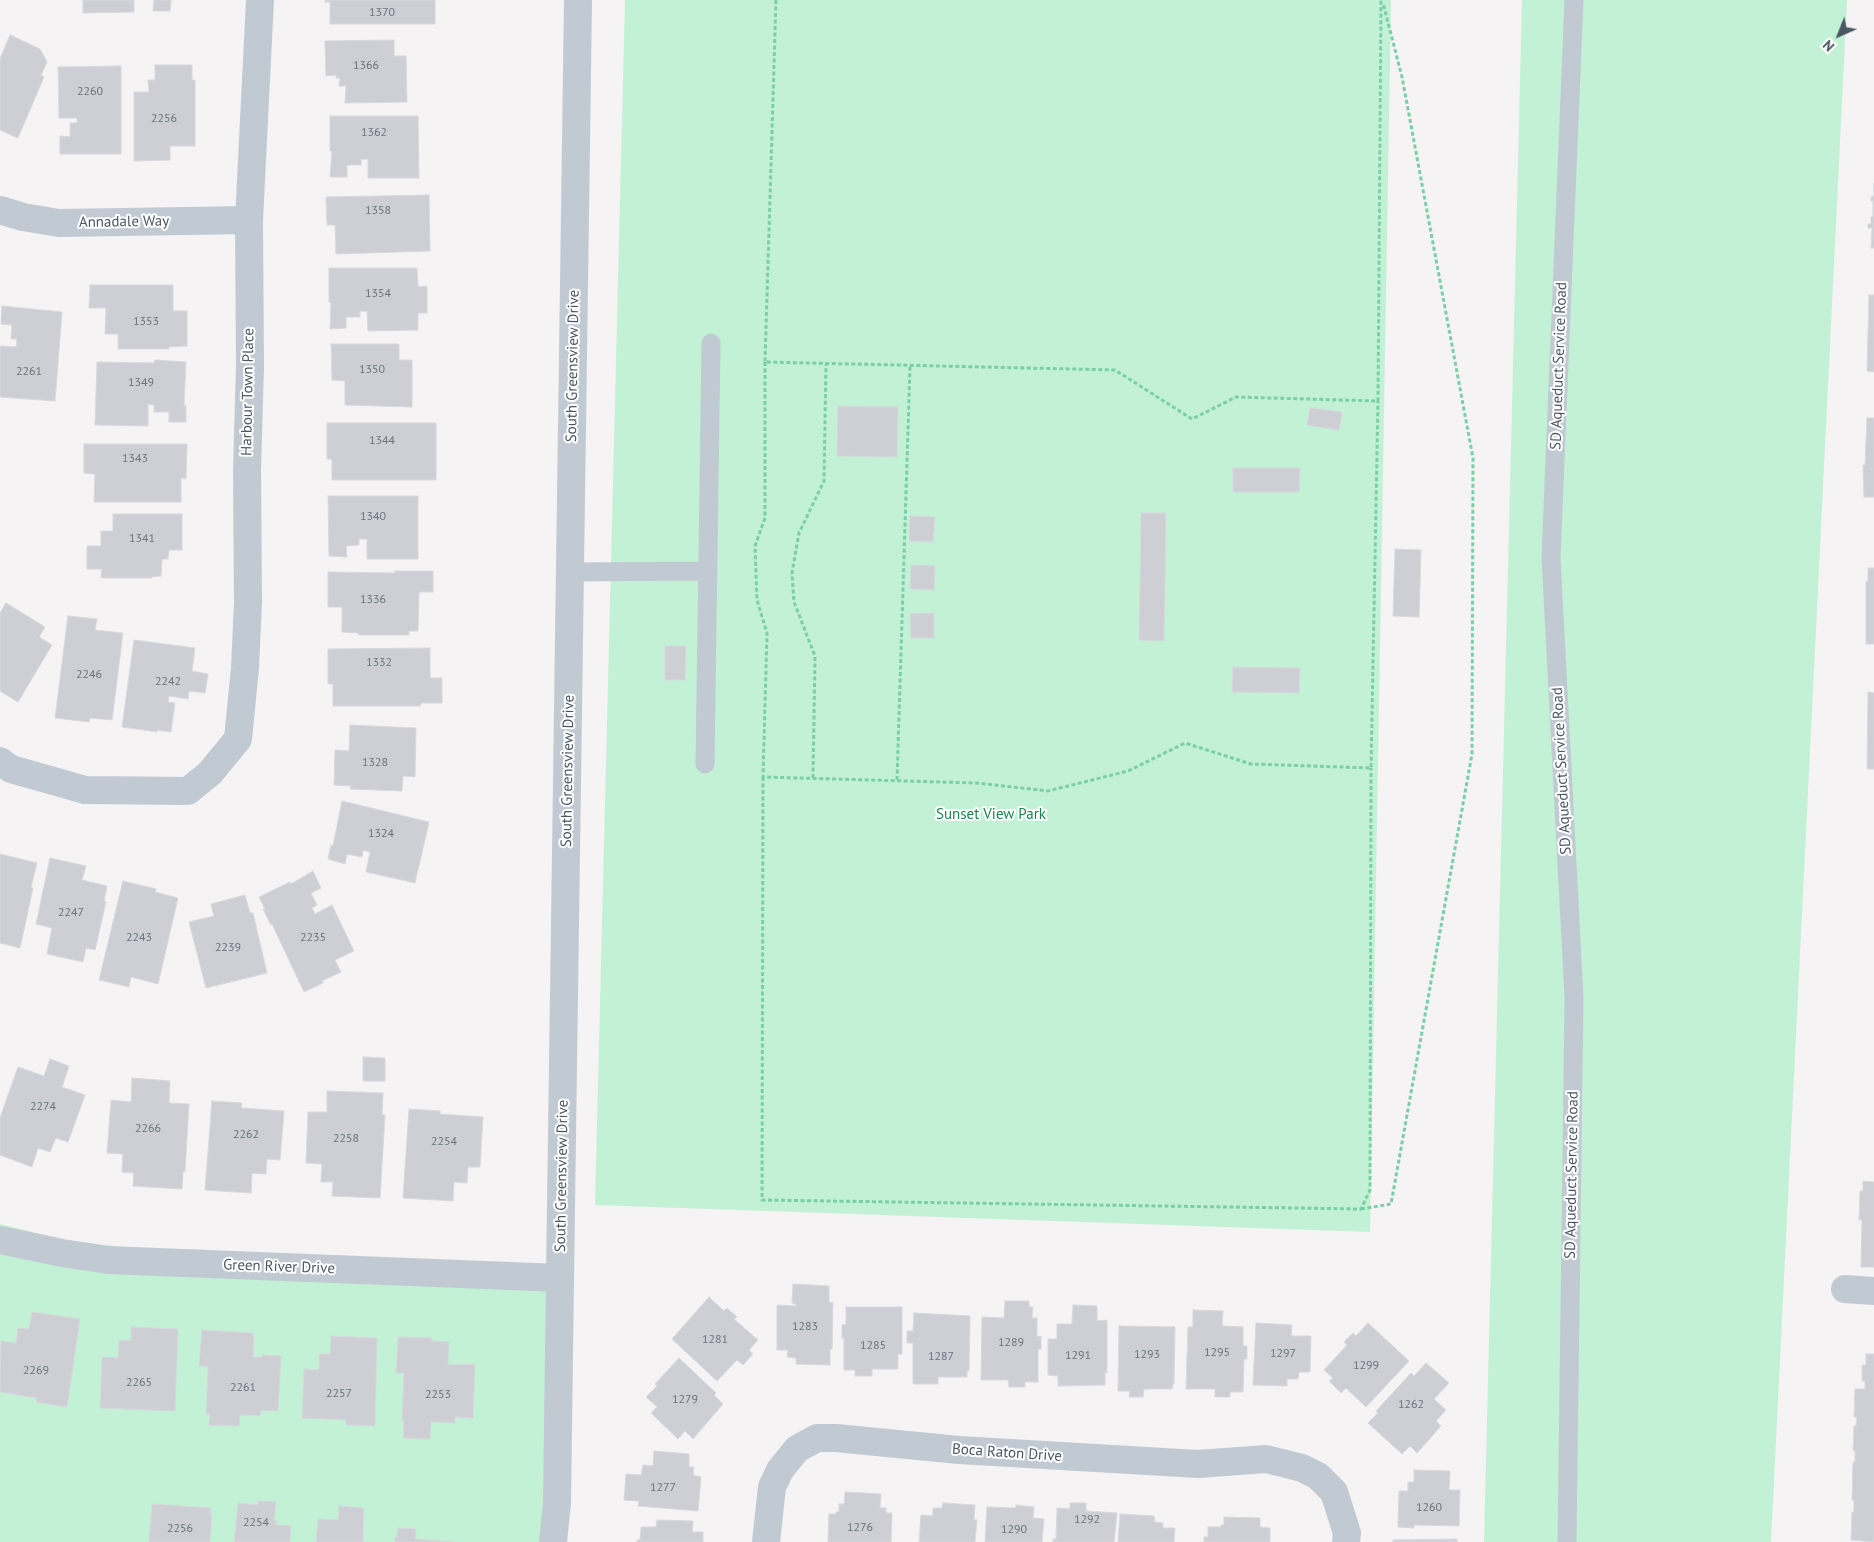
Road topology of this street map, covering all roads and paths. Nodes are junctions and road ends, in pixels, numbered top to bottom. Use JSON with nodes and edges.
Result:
{"nodes":[{"id":1,"x":260,"y":0,"type":"edge"},
{"id":2,"x":578,"y":0,"type":"edge"},
{"id":3,"x":776,"y":0,"type":"edge"},
{"id":4,"x":1382,"y":0,"type":"edge"},
{"id":5,"x":1574,"y":0,"type":"edge"},
{"id":6,"x":0,"y":210,"type":"edge"},
{"id":7,"x":249,"y":220,"type":"junction"},
{"id":8,"x":711,"y":343,"type":"dead end"},
{"id":9,"x":766,"y":362,"type":"junction"},
{"id":10,"x":826,"y":364,"type":"junction"},
{"id":11,"x":910,"y":366,"type":"junction"},
{"id":12,"x":1378,"y":401,"type":"junction"},
{"id":13,"x":571,"y":572,"type":"junction"},
{"id":14,"x":707,"y":572,"type":"junction"},
{"id":15,"x":0,"y":761,"type":"edge"},
{"id":16,"x":705,"y":764,"type":"dead end"},
{"id":17,"x":1371,"y":768,"type":"junction"},
{"id":18,"x":763,"y":777,"type":"junction"},
{"id":19,"x":814,"y":778,"type":"junction"},
{"id":20,"x":897,"y":780,"type":"junction"},
{"id":21,"x":1361,"y":1209,"type":"junction"},
{"id":22,"x":0,"y":1240,"type":"edge"},
{"id":23,"x":560,"y":1278,"type":"junction"},
{"id":24,"x":1845,"y":1289,"type":"dead end"},
{"id":25,"x":1874,"y":1291,"type":"edge"},
{"id":26,"x":553,"y":1542,"type":"edge"},
{"id":27,"x":766,"y":1542,"type":"edge"},
{"id":28,"x":1346,"y":1542,"type":"edge"},
{"id":29,"x":1567,"y":1542,"type":"edge"}],
"edges":[{"from":1,"to":7,"type":"street","name":"Harbour Town Place"},
{"from":2,"to":13,"type":"street","name":"South Greensview Drive"},
{"from":3,"to":9,"type":"path"},
{"from":4,"to":12,"type":"path"},
{"from":4,"to":21,"type":"path"},
{"from":5,"to":29,"type":"lane","name":"SD Aqueduct Service Road"},
{"from":6,"to":7,"type":"street","name":"Annadale Way"},
{"from":7,"to":15,"type":"street","name":"Harbour Town Place"},
{"from":8,"to":14,"type":"lane"},
{"from":9,"to":10,"type":"path"},
{"from":9,"to":18,"type":"path"},
{"from":10,"to":11,"type":"path"},
{"from":10,"to":19,"type":"path"},
{"from":11,"to":12,"type":"path"},
{"from":11,"to":20,"type":"path"},
{"from":12,"to":17,"type":"path"},
{"from":13,"to":14,"type":"lane"},
{"from":13,"to":23,"type":"street","name":"South Greensview Drive"},
{"from":14,"to":16,"type":"lane"},
{"from":17,"to":20,"type":"path"},
{"from":17,"to":21,"type":"path"},
{"from":18,"to":19,"type":"path"},
{"from":18,"to":21,"type":"path"},
{"from":19,"to":20,"type":"path"},
{"from":22,"to":23,"type":"street","name":"Green River Drive"},
{"from":23,"to":26,"type":"street","name":"South Greensview Drive"},
{"from":24,"to":25,"type":"street"},
{"from":27,"to":28,"type":"street","name":"Boca Raton Drive"}]}
